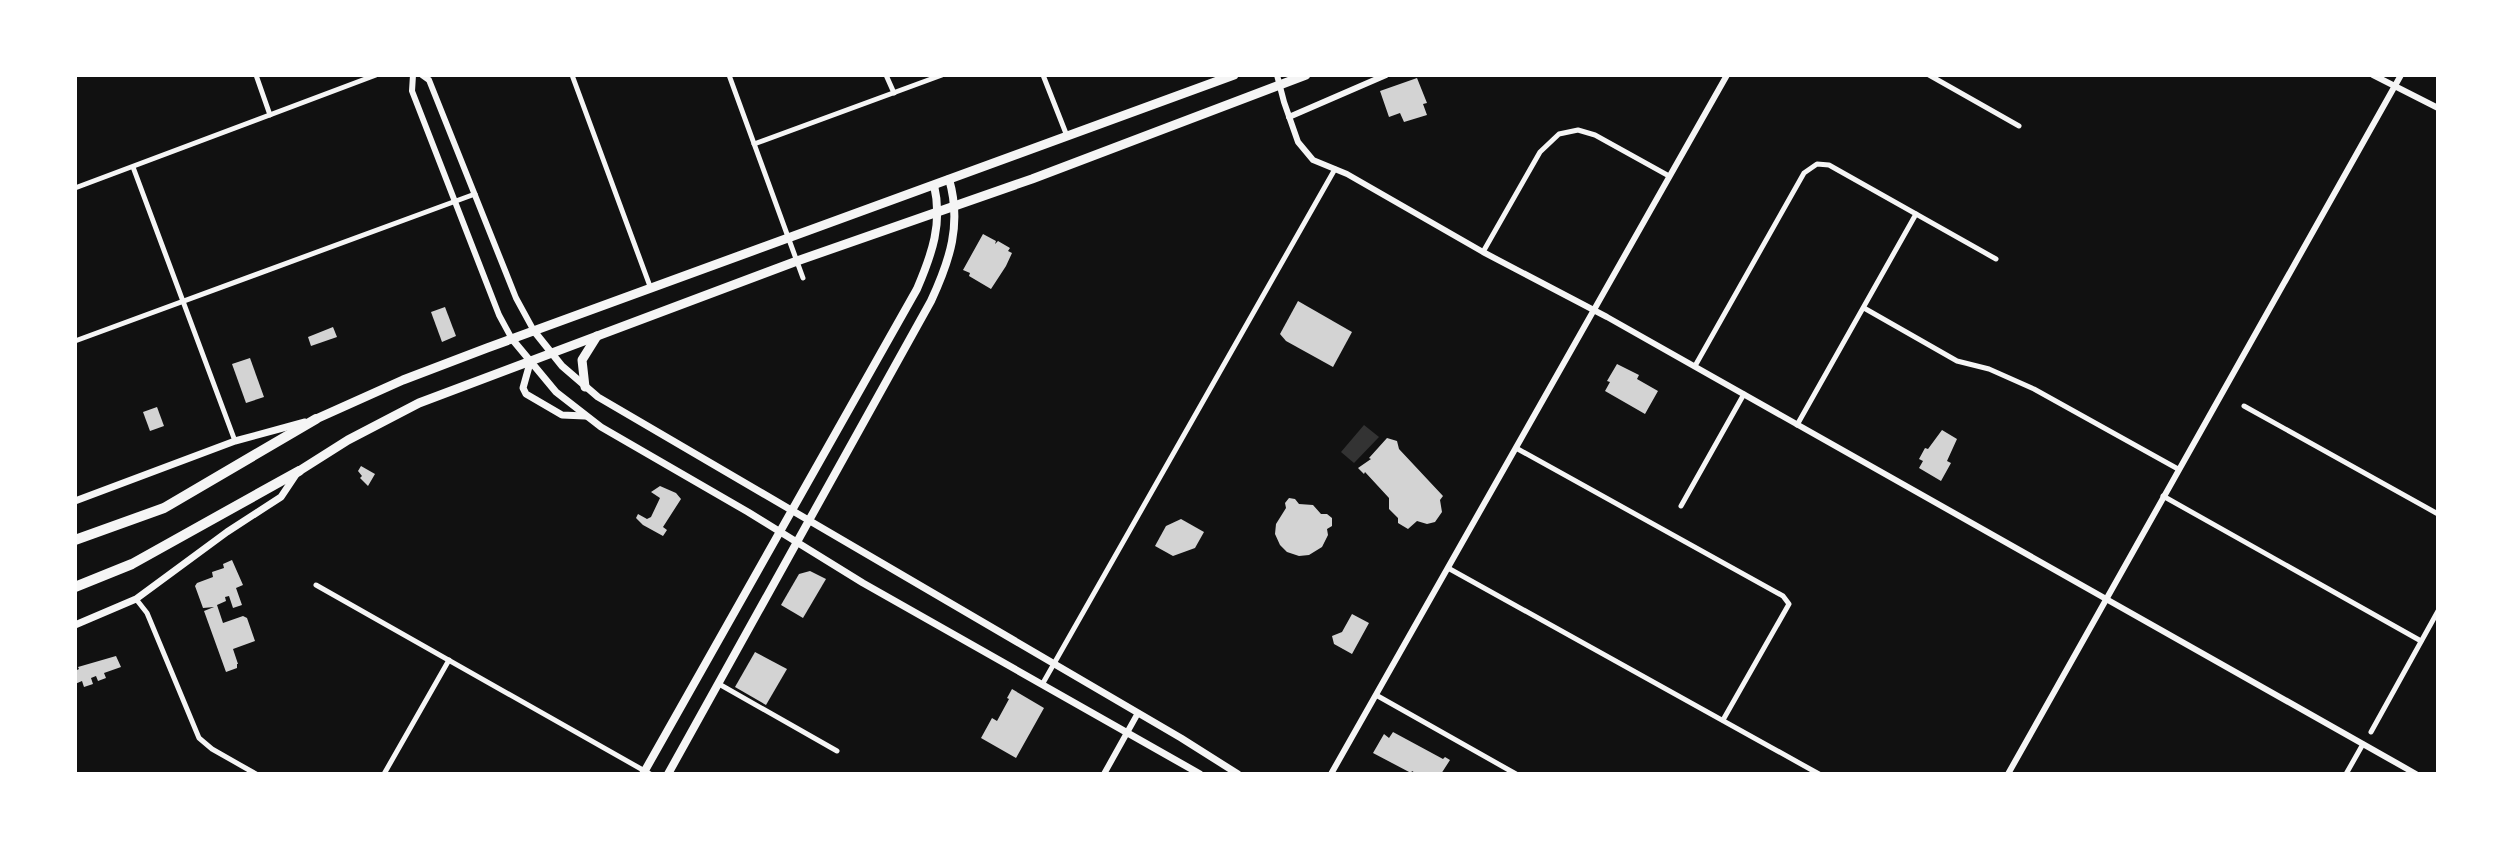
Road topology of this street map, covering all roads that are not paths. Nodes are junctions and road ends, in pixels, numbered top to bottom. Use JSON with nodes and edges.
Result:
{"nodes":[{"id":1,"x":256,"y":75,"type":"edge"},
{"id":2,"x":376,"y":75,"type":"edge"},
{"id":3,"x":413,"y":75,"type":"edge"},
{"id":4,"x":422,"y":75,"type":"edge"},
{"id":5,"x":572,"y":75,"type":"edge"},
{"id":6,"x":729,"y":75,"type":"edge"},
{"id":7,"x":886,"y":75,"type":"edge"},
{"id":8,"x":942,"y":75,"type":"edge"},
{"id":9,"x":1043,"y":75,"type":"edge"},
{"id":10,"x":1234,"y":75,"type":"edge"},
{"id":11,"x":1277,"y":75,"type":"edge"},
{"id":12,"x":1306,"y":75,"type":"edge"},
{"id":13,"x":1386,"y":75,"type":"edge"},
{"id":14,"x":1727,"y":75,"type":"edge"},
{"id":15,"x":1929,"y":75,"type":"edge"},
{"id":16,"x":2373,"y":75,"type":"edge"},
{"id":17,"x":2401,"y":75,"type":"edge"},
{"id":18,"x":1280,"y":86,"type":"junction"},
{"id":19,"x":2395,"y":86,"type":"junction"},
{"id":20,"x":894,"y":93,"type":"junction"},
{"id":21,"x":2438,"y":107,"type":"edge"},
{"id":22,"x":270,"y":115,"type":"junction"},
{"id":23,"x":1289,"y":117,"type":"junction"},
{"id":24,"x":2019,"y":126,"type":"dead end"},
{"id":25,"x":1067,"y":136,"type":"junction"},
{"id":26,"x":754,"y":144,"type":"junction"},
{"id":27,"x":134,"y":167,"type":"junction"},
{"id":28,"x":1335,"y":169,"type":"junction"},
{"id":29,"x":1670,"y":176,"type":"junction"},
{"id":30,"x":950,"y":179,"type":"junction"},
{"id":31,"x":934,"y":185,"type":"junction"},
{"id":32,"x":75,"y":188,"type":"edge"},
{"id":33,"x":475,"y":194,"type":"junction"},
{"id":34,"x":456,"y":201,"type":"junction"},
{"id":35,"x":956,"y":206,"type":"junction"},
{"id":36,"x":939,"y":212,"type":"junction"},
{"id":37,"x":1916,"y":214,"type":"junction"},
{"id":38,"x":788,"y":239,"type":"junction"},
{"id":39,"x":1483,"y":252,"type":"junction"},
{"id":40,"x":1996,"y":259,"type":"dead end"},
{"id":41,"x":797,"y":261,"type":"junction"},
{"id":42,"x":803,"y":278,"type":"dead end"},
{"id":43,"x":650,"y":289,"type":"junction"},
{"id":44,"x":183,"y":300,"type":"junction"},
{"id":45,"x":1864,"y":308,"type":"junction"},
{"id":46,"x":1594,"y":310,"type":"junction"},
{"id":47,"x":534,"y":331,"type":"junction"},
{"id":48,"x":597,"y":336,"type":"junction"},
{"id":49,"x":512,"y":339,"type":"junction"},
{"id":50,"x":75,"y":341,"type":"edge"},
{"id":51,"x":551,"y":354,"type":"junction"},
{"id":52,"x":530,"y":363,"type":"junction"},
{"id":53,"x":1695,"y":366,"type":"junction"},
{"id":54,"x":585,"y":387,"type":"junction"},
{"id":55,"x":1744,"y":394,"type":"junction"},
{"id":56,"x":2244,"y":406,"type":"dead end"},
{"id":57,"x":585,"y":416,"type":"junction"},
{"id":58,"x":316,"y":419,"type":"junction"},
{"id":59,"x":1797,"y":425,"type":"junction"},
{"id":60,"x":235,"y":441,"type":"junction"},
{"id":61,"x":1516,"y":448,"type":"junction"},
{"id":62,"x":2178,"y":469,"type":"junction"},
{"id":63,"x":299,"y":471,"type":"junction"},
{"id":64,"x":2163,"y":496,"type":"junction"},
{"id":65,"x":75,"y":501,"type":"edge"},
{"id":66,"x":1681,"y":506,"type":"dead end"},
{"id":67,"x":793,"y":510,"type":"junction"},
{"id":68,"x":2438,"y":514,"type":"edge"},
{"id":69,"x":810,"y":520,"type":"junction"},
{"id":70,"x":780,"y":533,"type":"junction"},
{"id":71,"x":75,"y":540,"type":"edge"},
{"id":72,"x":797,"y":544,"type":"junction"},
{"id":73,"x":1448,"y":568,"type":"junction"},
{"id":74,"x":316,"y":585,"type":"dead end"},
{"id":75,"x":75,"y":587,"type":"edge"},
{"id":76,"x":2106,"y":598,"type":"junction"},
{"id":77,"x":136,"y":599,"type":"junction"},
{"id":78,"x":2438,"y":611,"type":"edge"},
{"id":79,"x":75,"y":625,"type":"edge"},
{"id":80,"x":2421,"y":641,"type":"junction"},
{"id":81,"x":449,"y":660,"type":"junction"},
{"id":82,"x":1054,"y":664,"type":"junction"},
{"id":83,"x":1043,"y":683,"type":"junction"},
{"id":84,"x":719,"y":684,"type":"junction"},
{"id":85,"x":1376,"y":695,"type":"junction"},
{"id":86,"x":1138,"y":713,"type":"junction"},
{"id":87,"x":1723,"y":720,"type":"junction"},
{"id":88,"x":1128,"y":732,"type":"junction"},
{"id":89,"x":2371,"y":732,"type":"dead end"},
{"id":90,"x":2363,"y":744,"type":"junction"},
{"id":91,"x":837,"y":751,"type":"dead end"},
{"id":92,"x":646,"y":773,"type":"edge"},
{"id":93,"x":256,"y":774,"type":"edge"},
{"id":94,"x":384,"y":774,"type":"edge"},
{"id":95,"x":668,"y":774,"type":"edge"},
{"id":96,"x":1104,"y":774,"type":"edge"},
{"id":97,"x":1200,"y":774,"type":"edge"},
{"id":98,"x":1238,"y":774,"type":"edge"},
{"id":99,"x":1331,"y":774,"type":"edge"},
{"id":100,"x":1516,"y":774,"type":"edge"},
{"id":101,"x":1819,"y":774,"type":"edge"},
{"id":102,"x":2008,"y":774,"type":"edge"},
{"id":103,"x":2346,"y":774,"type":"edge"},
{"id":104,"x":2416,"y":774,"type":"edge"}],
"edges":[{"from":1,"to":22,"type":"street"},
{"from":2,"to":22,"type":"street"},
{"from":3,"to":34,"type":"street"},
{"from":4,"to":33,"type":"street"},
{"from":5,"to":43,"type":"street"},
{"from":6,"to":26,"type":"street"},
{"from":7,"to":20,"type":"street"},
{"from":8,"to":20,"type":"street"},
{"from":9,"to":25,"type":"street"},
{"from":10,"to":25,"type":"highway"},
{"from":11,"to":18,"type":"street"},
{"from":12,"to":18,"type":"highway"},
{"from":13,"to":23,"type":"street"},
{"from":14,"to":29,"type":"street"},
{"from":15,"to":24,"type":"street"},
{"from":16,"to":19,"type":"street"},
{"from":17,"to":19,"type":"street"},
{"from":18,"to":23,"type":"street"},
{"from":18,"to":35,"type":"highway"},
{"from":19,"to":21,"type":"street"},
{"from":19,"to":62,"type":"street"},
{"from":20,"to":26,"type":"street"},
{"from":22,"to":27,"type":"street"},
{"from":23,"to":28,"type":"street"},
{"from":25,"to":30,"type":"highway"},
{"from":26,"to":38,"type":"street"},
{"from":27,"to":32,"type":"street"},
{"from":27,"to":44,"type":"street"},
{"from":28,"to":39,"type":"street"},
{"from":28,"to":82,"type":"street"},
{"from":29,"to":39,"type":"street"},
{"from":29,"to":46,"type":"street"},
{"from":30,"to":31,"type":"highway"},
{"from":30,"to":35,"type":"main road"},
{"from":31,"to":36,"type":"main road"},
{"from":31,"to":38,"type":"highway"},
{"from":33,"to":34,"type":"street"},
{"from":33,"to":47,"type":"street"},
{"from":34,"to":44,"type":"street"},
{"from":34,"to":49,"type":"street"},
{"from":35,"to":36,"type":"highway"},
{"from":35,"to":69,"type":"main road"},
{"from":36,"to":41,"type":"highway"},
{"from":36,"to":67,"type":"main road"},
{"from":37,"to":40,"type":"street"},
{"from":37,"to":45,"type":"street"},
{"from":37,"to":53,"type":"street"},
{"from":38,"to":41,"type":"street"},
{"from":38,"to":43,"type":"highway"},
{"from":39,"to":46,"type":"street"},
{"from":41,"to":42,"type":"street"},
{"from":41,"to":48,"type":"highway"},
{"from":43,"to":47,"type":"highway"},
{"from":44,"to":50,"type":"street"},
{"from":44,"to":60,"type":"street"},
{"from":45,"to":59,"type":"street"},
{"from":45,"to":62,"type":"street"},
{"from":46,"to":53,"type":"street"},
{"from":46,"to":61,"type":"street"},
{"from":47,"to":49,"type":"highway"},
{"from":47,"to":51,"type":"main road"},
{"from":48,"to":51,"type":"highway"},
{"from":48,"to":54,"type":"highway"},
{"from":49,"to":52,"type":"main road"},
{"from":49,"to":58,"type":"highway"},
{"from":51,"to":52,"type":"highway"},
{"from":51,"to":54,"type":"main road"},
{"from":52,"to":57,"type":"main road"},
{"from":52,"to":57,"type":"main road"},
{"from":52,"to":63,"type":"highway"},
{"from":53,"to":55,"type":"street"},
{"from":54,"to":67,"type":"main road"},
{"from":55,"to":59,"type":"street"},
{"from":55,"to":66,"type":"street"},
{"from":56,"to":68,"type":"street"},
{"from":57,"to":70,"type":"main road"},
{"from":58,"to":60,"type":"main road"},
{"from":58,"to":71,"type":"highway"},
{"from":59,"to":76,"type":"street"},
{"from":60,"to":65,"type":"main road"},
{"from":61,"to":73,"type":"street"},
{"from":61,"to":87,"type":"street"},
{"from":62,"to":64,"type":"street"},
{"from":63,"to":75,"type":"highway"},
{"from":63,"to":77,"type":"main road"},
{"from":64,"to":76,"type":"street"},
{"from":64,"to":80,"type":"street"},
{"from":67,"to":69,"type":"main road"},
{"from":67,"to":70,"type":"main road"},
{"from":69,"to":72,"type":"main road"},
{"from":69,"to":82,"type":"main road"},
{"from":70,"to":72,"type":"main road"},
{"from":70,"to":92,"type":"main road"},
{"from":72,"to":83,"type":"main road"},
{"from":72,"to":84,"type":"main road"},
{"from":73,"to":85,"type":"street"},
{"from":73,"to":87,"type":"street"},
{"from":74,"to":81,"type":"street"},
{"from":76,"to":90,"type":"street"},
{"from":76,"to":102,"type":"street"},
{"from":77,"to":79,"type":"main road"},
{"from":77,"to":93,"type":"street"},
{"from":78,"to":80,"type":"street"},
{"from":80,"to":89,"type":"street"},
{"from":81,"to":92,"type":"street"},
{"from":81,"to":94,"type":"street"},
{"from":82,"to":83,"type":"street"},
{"from":82,"to":86,"type":"main road"},
{"from":83,"to":88,"type":"main road"},
{"from":84,"to":91,"type":"street"},
{"from":84,"to":95,"type":"main road"},
{"from":85,"to":99,"type":"street"},
{"from":85,"to":100,"type":"street"},
{"from":86,"to":88,"type":"street"},
{"from":86,"to":98,"type":"main road"},
{"from":87,"to":101,"type":"street"},
{"from":88,"to":96,"type":"street"},
{"from":88,"to":97,"type":"main road"},
{"from":90,"to":103,"type":"street"},
{"from":90,"to":104,"type":"street"}]}
